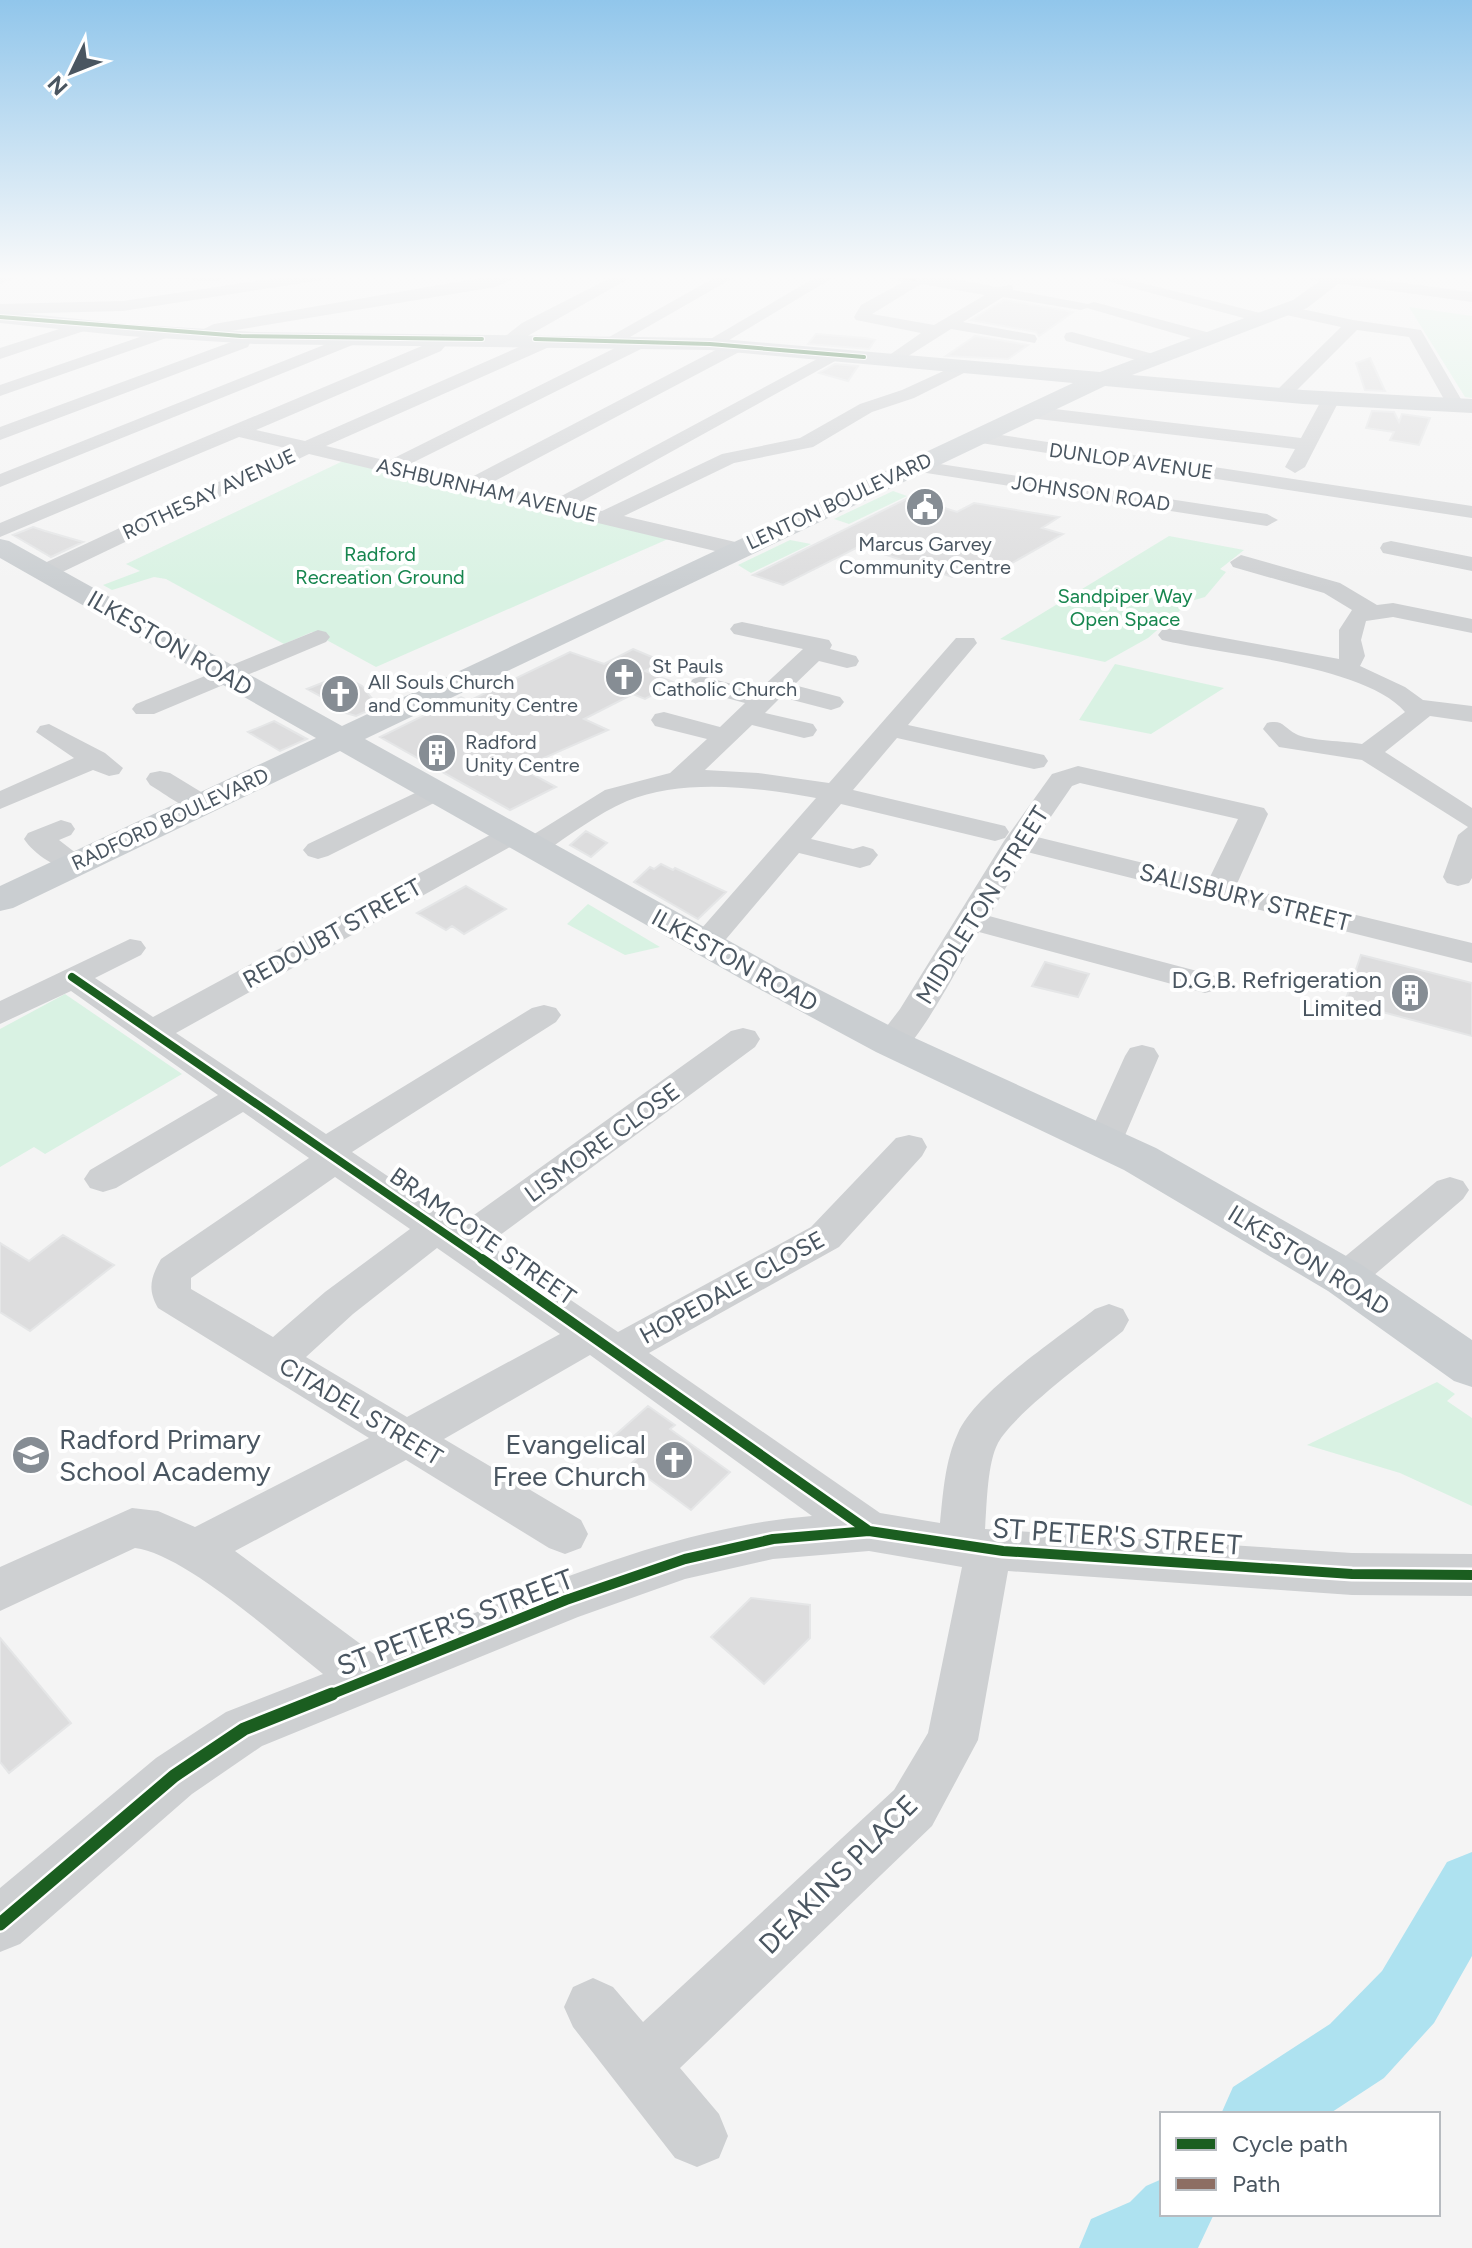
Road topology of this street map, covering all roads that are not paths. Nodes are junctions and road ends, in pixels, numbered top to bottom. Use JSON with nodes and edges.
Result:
{"nodes":[{"id":1,"x":35,"y":379,"type":"edge"},
{"id":2,"x":145,"y":379,"type":"edge"},
{"id":3,"x":253,"y":379,"type":"edge"},
{"id":4,"x":360,"y":379,"type":"edge"},
{"id":5,"x":461,"y":379,"type":"edge"},
{"id":6,"x":567,"y":379,"type":"edge"},
{"id":7,"x":667,"y":379,"type":"edge"},
{"id":8,"x":794,"y":379,"type":"edge"},
{"id":9,"x":941,"y":379,"type":"edge"},
{"id":10,"x":1103,"y":379,"type":"edge"},
{"id":11,"x":1114,"y":379,"type":"edge"},
{"id":12,"x":1298,"y":379,"type":"edge"},
{"id":13,"x":1446,"y":379,"type":"edge"},
{"id":14,"x":0,"y":391,"type":"edge"},
{"id":15,"x":1282,"y":395,"type":"junction"},
{"id":16,"x":1331,"y":399,"type":"junction"},
{"id":17,"x":1464,"y":406,"type":"edge"},
{"id":18,"x":1029,"y":412,"type":"junction"},
{"id":19,"x":238,"y":431,"type":"junction"},
{"id":20,"x":0,"y":434,"type":"edge"},
{"id":21,"x":975,"y":437,"type":"junction"},
{"id":22,"x":1307,"y":445,"type":"junction"},
{"id":23,"x":308,"y":447,"type":"junction"},
{"id":24,"x":914,"y":466,"type":"junction"},
{"id":25,"x":390,"y":467,"type":"junction"},
{"id":26,"x":0,"y":481,"type":"edge"},
{"id":27,"x":1286,"y":484,"type":"junction"},
{"id":28,"x":471,"y":486,"type":"junction"},
{"id":29,"x":557,"y":506,"type":"junction"},
{"id":30,"x":1472,"y":512,"type":"edge"},
{"id":31,"x":605,"y":518,"type":"junction"},
{"id":32,"x":1267,"y":520,"type":"junction"},
{"id":33,"x":1428,"y":529,"type":"dead end"},
{"id":34,"x":0,"y":531,"type":"edge"},
{"id":35,"x":0,"y":547,"type":"edge"},
{"id":36,"x":1391,"y":548,"type":"dead end"},
{"id":37,"x":736,"y":549,"type":"junction"},
{"id":38,"x":1416,"y":553,"type":"junction"},
{"id":39,"x":1472,"y":564,"type":"edge"},
{"id":40,"x":44,"y":572,"type":"junction"},
{"id":41,"x":1372,"y":612,"type":"junction"},
{"id":42,"x":1472,"y":626,"type":"edge"},
{"id":43,"x":742,"y":629,"type":"dead end"},
{"id":44,"x":1172,"y":634,"type":"dead end"},
{"id":45,"x":318,"y":637,"type":"dead end"},
{"id":46,"x":965,"y":643,"type":"dead end"},
{"id":47,"x":814,"y":652,"type":"junction"},
{"id":48,"x":847,"y":661,"type":"dead end"},
{"id":49,"x":1346,"y":668,"type":"junction"},
{"id":50,"x":226,"y":674,"type":"junction"},
{"id":51,"x":702,"y":684,"type":"dead end"},
{"id":52,"x":762,"y":701,"type":"junction"},
{"id":53,"x":831,"y":702,"type":"dead end"},
{"id":54,"x":1416,"y":707,"type":"junction"},
{"id":55,"x":145,"y":709,"type":"dead end"},
{"id":56,"x":1472,"y":714,"type":"edge"},
{"id":57,"x":664,"y":720,"type":"dead end"},
{"id":58,"x":891,"y":729,"type":"junction"},
{"id":59,"x":804,"y":730,"type":"dead end"},
{"id":60,"x":49,"y":732,"type":"dead end"},
{"id":61,"x":724,"y":736,"type":"junction"},
{"id":62,"x":340,"y":739,"type":"junction"},
{"id":63,"x":1280,"y":739,"type":"dead end"},
{"id":64,"x":1371,"y":753,"type":"junction"},
{"id":65,"x":1034,"y":761,"type":"dead end"},
{"id":66,"x":160,"y":779,"type":"dead end"},
{"id":67,"x":676,"y":783,"type":"junction"},
{"id":68,"x":434,"y":792,"type":"junction"},
{"id":69,"x":834,"y":794,"type":"junction"},
{"id":70,"x":0,"y":801,"type":"edge"},
{"id":71,"x":201,"y":804,"type":"junction"},
{"id":72,"x":1472,"y":820,"type":"edge"},
{"id":73,"x":61,"y":829,"type":"dead end"},
{"id":74,"x":1007,"y":837,"type":"junction"},
{"id":75,"x":522,"y":841,"type":"junction"},
{"id":76,"x":792,"y":843,"type":"junction"},
{"id":77,"x":1436,"y":847,"type":"dead end"},
{"id":78,"x":318,"y":850,"type":"dead end"},
{"id":79,"x":1465,"y":855,"type":"edge"},
{"id":80,"x":861,"y":857,"type":"dead end"},
{"id":81,"x":75,"y":864,"type":"junction"},
{"id":82,"x":1219,"y":890,"type":"junction"},
{"id":83,"x":0,"y":900,"type":"edge"},
{"id":84,"x":970,"y":920,"type":"junction"},
{"id":85,"x":705,"y":944,"type":"junction"},
{"id":86,"x":130,"y":948,"type":"dead end"},
{"id":87,"x":1472,"y":953,"type":"edge"},
{"id":88,"x":72,"y":977,"type":"junction"},
{"id":89,"x":1205,"y":983,"type":"dead end"},
{"id":90,"x":0,"y":1014,"type":"edge"},
{"id":91,"x":544,"y":1015,"type":"dead end"},
{"id":92,"x":152,"y":1032,"type":"junction"},
{"id":93,"x":746,"y":1041,"type":"dead end"},
{"id":94,"x":891,"y":1043,"type":"junction"},
{"id":95,"x":1142,"y":1056,"type":"dead end"},
{"id":96,"x":244,"y":1095,"type":"junction"},
{"id":97,"x":1105,"y":1140,"type":"junction"},
{"id":98,"x":909,"y":1147,"type":"dead end"},
{"id":99,"x":331,"y":1155,"type":"junction"},
{"id":100,"x":103,"y":1179,"type":"dead end"},
{"id":101,"x":1450,"y":1190,"type":"dead end"},
{"id":102,"x":449,"y":1236,"type":"junction"},
{"id":103,"x":1345,"y":1278,"type":"junction"},
{"id":104,"x":1109,"y":1320,"type":"dead end"},
{"id":105,"x":604,"y":1343,"type":"junction"},
{"id":106,"x":276,"y":1359,"type":"junction"},
{"id":107,"x":1472,"y":1367,"type":"edge"},
{"id":108,"x":408,"y":1438,"type":"junction"},
{"id":109,"x":869,"y":1531,"type":"junction"},
{"id":110,"x":565,"y":1534,"type":"dead end"},
{"id":111,"x":975,"y":1548,"type":"junction"},
{"id":112,"x":196,"y":1549,"type":"junction"},
{"id":113,"x":1472,"y":1575,"type":"edge"},
{"id":114,"x":0,"y":1590,"type":"edge"},
{"id":115,"x":369,"y":1679,"type":"junction"},
{"id":116,"x":0,"y":1924,"type":"edge"},
{"id":117,"x":593,"y":2007,"type":"dead end"},
{"id":118,"x":640,"y":2065,"type":"junction"},
{"id":119,"x":697,"y":2136,"type":"dead end"}],
"edges":[{"from":1,"to":14,"type":"street"},
{"from":2,"to":20,"type":"street"},
{"from":3,"to":26,"type":"street"},
{"from":4,"to":19,"type":"street"},
{"from":5,"to":23,"type":"street","name":"ROTHESAY AVENUE"},
{"from":6,"to":25,"type":"street"},
{"from":7,"to":28,"type":"street"},
{"from":8,"to":29,"type":"street"},
{"from":9,"to":31,"type":"street"},
{"from":10,"to":18,"type":"main road","name":"LENTON BOULEVARD"},
{"from":11,"to":15,"type":"main road"},
{"from":12,"to":15,"type":"street"},
{"from":13,"to":17,"type":"street"},
{"from":15,"to":16,"type":"main road"},
{"from":16,"to":17,"type":"main road"},
{"from":16,"to":22,"type":"street"},
{"from":18,"to":21,"type":"main road","name":"LENTON BOULEVARD"},
{"from":18,"to":22,"type":"street"},
{"from":19,"to":23,"type":"street","name":"ASHBURNHAM AVENUE"},
{"from":19,"to":34,"type":"street"},
{"from":21,"to":24,"type":"main road","name":"LENTON BOULEVARD"},
{"from":21,"to":27,"type":"street","name":"DUNLOP AVENUE"},
{"from":22,"to":27,"type":"street"},
{"from":23,"to":25,"type":"street","name":"ASHBURNHAM AVENUE"},
{"from":23,"to":40,"type":"street","name":"ROTHESAY AVENUE"},
{"from":24,"to":32,"type":"street","name":"JOHNSON ROAD"},
{"from":24,"to":37,"type":"main road","name":"LENTON BOULEVARD"},
{"from":25,"to":28,"type":"street","name":"ASHBURNHAM AVENUE"},
{"from":27,"to":30,"type":"street","name":"DUNLOP AVENUE"},
{"from":27,"to":32,"type":"street"},
{"from":28,"to":29,"type":"street","name":"ASHBURNHAM AVENUE"},
{"from":29,"to":31,"type":"street","name":"ASHBURNHAM AVENUE"},
{"from":31,"to":37,"type":"street","name":"ASHBURNHAM AVENUE"},
{"from":32,"to":41,"type":"street"},
{"from":33,"to":38,"type":"street"},
{"from":35,"to":40,"type":"main road","name":"ILKESTON ROAD"},
{"from":36,"to":38,"type":"street"},
{"from":37,"to":62,"type":"main road","name":"LENTON BOULEVARD"},
{"from":38,"to":39,"type":"street"},
{"from":40,"to":50,"type":"main road","name":"ILKESTON ROAD"},
{"from":41,"to":42,"type":"street"},
{"from":41,"to":49,"type":"street"},
{"from":43,"to":47,"type":"street"},
{"from":44,"to":49,"type":"street"},
{"from":45,"to":50,"type":"street"},
{"from":46,"to":58,"type":"street"},
{"from":47,"to":48,"type":"street"},
{"from":47,"to":52,"type":"street"},
{"from":49,"to":54,"type":"street"},
{"from":50,"to":55,"type":"street"},
{"from":50,"to":62,"type":"main road","name":"ILKESTON ROAD"},
{"from":51,"to":52,"type":"street"},
{"from":52,"to":53,"type":"street"},
{"from":52,"to":59,"type":"street"},
{"from":52,"to":61,"type":"street"},
{"from":54,"to":56,"type":"street"},
{"from":54,"to":64,"type":"street"},
{"from":57,"to":61,"type":"street"},
{"from":58,"to":65,"type":"street"},
{"from":58,"to":69,"type":"street"},
{"from":60,"to":70,"type":"street"},
{"from":61,"to":67,"type":"street"},
{"from":62,"to":68,"type":"main road","name":"ILKESTON ROAD"},
{"from":62,"to":71,"type":"main road","name":"RADFORD BOULEVARD"},
{"from":63,"to":64,"type":"street"},
{"from":64,"to":72,"type":"street"},
{"from":66,"to":71,"type":"street"},
{"from":67,"to":69,"type":"street","name":"REDOUBT STREET"},
{"from":67,"to":75,"type":"street","name":"REDOUBT STREET"},
{"from":68,"to":75,"type":"main road","name":"ILKESTON ROAD"},
{"from":68,"to":78,"type":"street"},
{"from":69,"to":74,"type":"street","name":"SALISBURY STREET"},
{"from":69,"to":76,"type":"street"},
{"from":71,"to":81,"type":"main road","name":"RADFORD BOULEVARD"},
{"from":73,"to":81,"type":"street"},
{"from":74,"to":82,"type":"street","name":"SALISBURY STREET"},
{"from":74,"to":82,"type":"street","name":"MIDDLETON STREET"},
{"from":74,"to":84,"type":"street","name":"MIDDLETON STREET"},
{"from":75,"to":85,"type":"main road","name":"ILKESTON ROAD"},
{"from":75,"to":92,"type":"street","name":"REDOUBT STREET"},
{"from":76,"to":80,"type":"street"},
{"from":76,"to":85,"type":"street"},
{"from":77,"to":79,"type":"street"},
{"from":81,"to":83,"type":"main road","name":"RADFORD BOULEVARD"},
{"from":82,"to":87,"type":"street","name":"SALISBURY STREET"},
{"from":84,"to":89,"type":"street"},
{"from":84,"to":94,"type":"street","name":"MIDDLETON STREET"},
{"from":85,"to":94,"type":"main road","name":"ILKESTON ROAD"},
{"from":86,"to":88,"type":"street"},
{"from":88,"to":90,"type":"street"},
{"from":88,"to":92,"type":"street","name":"BRAMCOTE STREET"},
{"from":91,"to":99,"type":"street"},
{"from":92,"to":96,"type":"street","name":"BRAMCOTE STREET"},
{"from":93,"to":102,"type":"street","name":"LISMORE CLOSE"},
{"from":94,"to":97,"type":"main road","name":"ILKESTON ROAD"},
{"from":95,"to":97,"type":"street"},
{"from":96,"to":99,"type":"street","name":"BRAMCOTE STREET"},
{"from":96,"to":100,"type":"street"},
{"from":97,"to":103,"type":"main road","name":"ILKESTON ROAD"},
{"from":98,"to":105,"type":"street","name":"HOPEDALE CLOSE"},
{"from":99,"to":102,"type":"street","name":"BRAMCOTE STREET"},
{"from":99,"to":106,"type":"street","name":"CITADEL STREET"},
{"from":101,"to":103,"type":"street"},
{"from":102,"to":105,"type":"street","name":"BRAMCOTE STREET"},
{"from":102,"to":106,"type":"street","name":"LISMORE CLOSE"},
{"from":103,"to":107,"type":"main road","name":"ILKESTON ROAD"},
{"from":104,"to":111,"type":"street","name":"DEAKINS PLACE"},
{"from":105,"to":108,"type":"street","name":"HOPEDALE CLOSE"},
{"from":105,"to":109,"type":"street","name":"BRAMCOTE STREET"},
{"from":106,"to":108,"type":"street","name":"CITADEL STREET"},
{"from":108,"to":110,"type":"street","name":"CITADEL STREET"},
{"from":108,"to":112,"type":"street","name":"HOPEDALE CLOSE"},
{"from":109,"to":111,"type":"street","name":"ST PETER'S STREET"},
{"from":109,"to":115,"type":"street","name":"ST PETER'S STREET"},
{"from":111,"to":113,"type":"street","name":"ST PETER'S STREET"},
{"from":111,"to":118,"type":"street","name":"DEAKINS PLACE"},
{"from":112,"to":114,"type":"street"},
{"from":112,"to":115,"type":"street"},
{"from":115,"to":116,"type":"street","name":"ST PETER'S STREET"},
{"from":117,"to":118,"type":"street"},
{"from":118,"to":119,"type":"street"}]}
